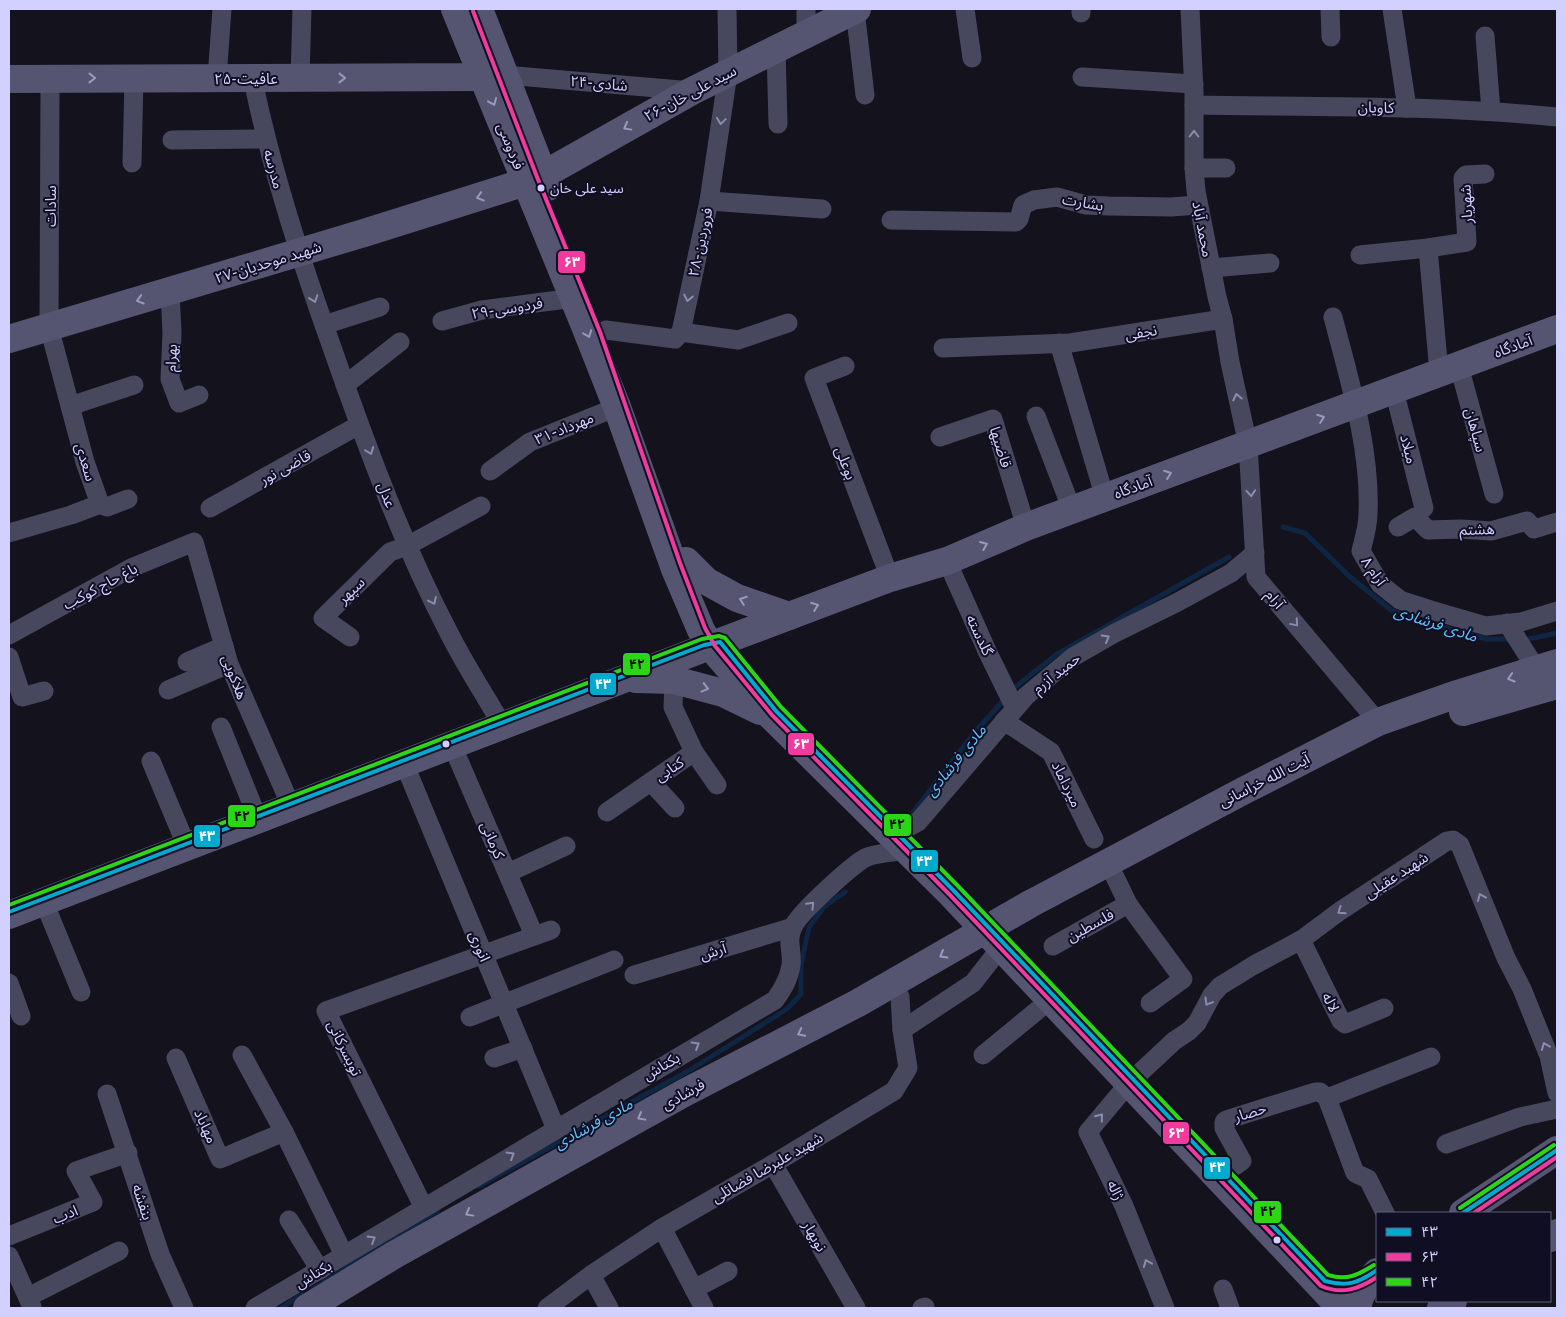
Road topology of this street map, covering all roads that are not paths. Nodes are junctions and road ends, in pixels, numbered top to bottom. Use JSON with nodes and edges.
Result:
{"nodes":[{"id":1,"x":222,"y":9,"type":"edge"},
{"id":2,"x":302,"y":9,"type":"edge"},
{"id":3,"x":455,"y":9,"type":"edge"},
{"id":4,"x":479,"y":9,"type":"edge"},
{"id":5,"x":727,"y":9,"type":"edge"},
{"id":6,"x":856,"y":9,"type":"edge"},
{"id":7,"x":965,"y":9,"type":"edge"},
{"id":8,"x":1190,"y":9,"type":"edge"},
{"id":9,"x":1330,"y":9,"type":"edge"},
{"id":10,"x":1392,"y":9,"type":"edge"},
{"id":11,"x":806,"y":21,"type":"edge"},
{"id":12,"x":1485,"y":36,"type":"dead end"},
{"id":13,"x":1331,"y":37,"type":"dead end"},
{"id":14,"x":776,"y":49,"type":"junction"},
{"id":15,"x":972,"y":58,"type":"dead end"},
{"id":16,"x":728,"y":73,"type":"junction"},
{"id":17,"x":495,"y":76,"type":"junction"},
{"id":18,"x":1082,"y":77,"type":"dead end"},
{"id":19,"x":134,"y":78,"type":"junction"},
{"id":20,"x":217,"y":78,"type":"junction"},
{"id":21,"x":300,"y":78,"type":"junction"},
{"id":22,"x":9,"y":79,"type":"edge"},
{"id":23,"x":1194,"y":84,"type":"junction"},
{"id":24,"x":50,"y":85,"type":"dead end"},
{"id":25,"x":254,"y":85,"type":"dead end"},
{"id":26,"x":692,"y":91,"type":"junction"},
{"id":27,"x":865,"y":95,"type":"dead end"},
{"id":28,"x":1194,"y":105,"type":"junction"},
{"id":29,"x":1408,"y":108,"type":"junction"},
{"id":30,"x":1491,"y":110,"type":"junction"},
{"id":31,"x":1557,"y":117,"type":"edge"},
{"id":32,"x":778,"y":124,"type":"dead end"},
{"id":33,"x":265,"y":139,"type":"junction"},
{"id":34,"x":172,"y":140,"type":"dead end"},
{"id":35,"x":132,"y":163,"type":"dead end"},
{"id":36,"x":1194,"y":168,"type":"junction"},
{"id":37,"x":1226,"y":168,"type":"dead end"},
{"id":38,"x":1485,"y":174,"type":"dead end"},
{"id":39,"x":535,"y":178,"type":"junction"},
{"id":40,"x":709,"y":201,"type":"junction"},
{"id":41,"x":1198,"y":205,"type":"junction"},
{"id":42,"x":822,"y":209,"type":"dead end"},
{"id":43,"x":892,"y":220,"type":"dead end"},
{"id":44,"x":1428,"y":248,"type":"junction"},
{"id":45,"x":298,"y":252,"type":"junction"},
{"id":46,"x":1360,"y":255,"type":"dead end"},
{"id":47,"x":1270,"y":263,"type":"dead end"},
{"id":48,"x":1211,"y":268,"type":"junction"},
{"id":49,"x":170,"y":291,"type":"junction"},
{"id":50,"x":574,"y":298,"type":"junction"},
{"id":51,"x":380,"y":307,"type":"dead end"},
{"id":52,"x":1333,"y":317,"type":"dead end"},
{"id":53,"x":1223,"y":319,"type":"junction"},
{"id":54,"x":442,"y":321,"type":"dead end"},
{"id":55,"x":788,"y":323,"type":"dead end"},
{"id":56,"x":324,"y":325,"type":"junction"},
{"id":57,"x":49,"y":327,"type":"junction"},
{"id":58,"x":1557,"y":329,"type":"edge"},
{"id":59,"x":606,"y":330,"type":"junction"},
{"id":60,"x":681,"y":332,"type":"junction"},
{"id":61,"x":9,"y":339,"type":"edge"},
{"id":62,"x":400,"y":342,"type":"dead end"},
{"id":63,"x":1059,"y":343,"type":"junction"},
{"id":64,"x":943,"y":348,"type":"dead end"},
{"id":65,"x":845,"y":366,"type":"dead end"},
{"id":66,"x":1449,"y":370,"type":"junction"},
{"id":67,"x":134,"y":385,"type":"dead end"},
{"id":68,"x":345,"y":385,"type":"junction"},
{"id":69,"x":1394,"y":390,"type":"junction"},
{"id":70,"x":199,"y":395,"type":"dead end"},
{"id":71,"x":1356,"y":405,"type":"junction"},
{"id":72,"x":70,"y":406,"type":"junction"},
{"id":73,"x":617,"y":407,"type":"junction"},
{"id":74,"x":1036,"y":416,"type":"dead end"},
{"id":75,"x":359,"y":425,"type":"junction"},
{"id":76,"x":940,"y":437,"type":"dead end"},
{"id":77,"x":1248,"y":445,"type":"junction"},
{"id":78,"x":490,"y":472,"type":"dead end"},
{"id":79,"x":1494,"y":494,"type":"dead end"},
{"id":80,"x":1105,"y":498,"type":"junction"},
{"id":81,"x":128,"y":499,"type":"dead end"},
{"id":82,"x":100,"y":504,"type":"junction"},
{"id":83,"x":481,"y":506,"type":"dead end"},
{"id":84,"x":210,"y":508,"type":"dead end"},
{"id":85,"x":1424,"y":508,"type":"dead end"},
{"id":86,"x":1072,"y":510,"type":"junction"},
{"id":87,"x":1557,"y":522,"type":"edge"},
{"id":88,"x":1026,"y":527,"type":"junction"},
{"id":89,"x":1398,"y":527,"type":"dead end"},
{"id":90,"x":9,"y":533,"type":"edge"},
{"id":91,"x":194,"y":542,"type":"joint"},
{"id":92,"x":407,"y":546,"type":"junction"},
{"id":93,"x":1255,"y":553,"type":"junction"},
{"id":94,"x":947,"y":561,"type":"junction"},
{"id":95,"x":686,"y":562,"type":"junction"},
{"id":96,"x":890,"y":578,"type":"junction"},
{"id":97,"x":1557,"y":611,"type":"edge"},
{"id":98,"x":788,"y":616,"type":"junction"},
{"id":99,"x":1507,"y":623,"type":"junction"},
{"id":100,"x":9,"y":635,"type":"edge"},
{"id":101,"x":350,"y":637,"type":"dead end"},
{"id":102,"x":715,"y":644,"type":"junction"},
{"id":103,"x":226,"y":655,"type":"junction"},
{"id":104,"x":9,"y":656,"type":"edge"},
{"id":105,"x":187,"y":662,"type":"dead end"},
{"id":106,"x":1551,"y":673,"type":"edge"},
{"id":107,"x":622,"y":679,"type":"junction"},
{"id":108,"x":674,"y":680,"type":"junction"},
{"id":109,"x":168,"y":690,"type":"dead end"},
{"id":110,"x":44,"y":691,"type":"dead end"},
{"id":111,"x":770,"y":715,"type":"junction"},
{"id":112,"x":1010,"y":715,"type":"junction"},
{"id":113,"x":1378,"y":722,"type":"junction"},
{"id":114,"x":502,"y":725,"type":"junction"},
{"id":115,"x":221,"y":727,"type":"dead end"},
{"id":116,"x":452,"y":744,"type":"junction"},
{"id":117,"x":694,"y":752,"type":"junction"},
{"id":118,"x":151,"y":761,"type":"dead end"},
{"id":119,"x":404,"y":763,"type":"junction"},
{"id":120,"x":1281,"y":781,"type":"junction"},
{"id":121,"x":651,"y":782,"type":"junction"},
{"id":122,"x":717,"y":785,"type":"dead end"},
{"id":123,"x":292,"y":806,"type":"junction"},
{"id":124,"x":676,"y":808,"type":"dead end"},
{"id":125,"x":607,"y":812,"type":"dead end"},
{"id":126,"x":258,"y":819,"type":"junction"},
{"id":127,"x":1094,"y":839,"type":"dead end"},
{"id":128,"x":900,"y":843,"type":"junction"},
{"id":129,"x":566,"y":846,"type":"dead end"},
{"id":130,"x":187,"y":847,"type":"junction"},
{"id":131,"x":508,"y":873,"type":"junction"},
{"id":132,"x":1114,"y":878,"type":"junction"},
{"id":133,"x":44,"y":902,"type":"junction"},
{"id":134,"x":1128,"y":904,"type":"junction"},
{"id":135,"x":9,"y":915,"type":"edge"},
{"id":136,"x":793,"y":927,"type":"junction"},
{"id":137,"x":994,"y":940,"type":"junction"},
{"id":138,"x":1300,"y":940,"type":"junction"},
{"id":139,"x":1053,"y":946,"type":"dead end"},
{"id":140,"x":484,"y":954,"type":"junction"},
{"id":141,"x":614,"y":960,"type":"dead end"},
{"id":142,"x":634,"y":975,"type":"dead end"},
{"id":143,"x":9,"y":983,"type":"edge"},
{"id":144,"x":893,"y":984,"type":"junction"},
{"id":145,"x":81,"y":992,"type":"dead end"},
{"id":146,"x":1050,"y":1000,"type":"junction"},
{"id":147,"x":1150,"y":1003,"type":"dead end"},
{"id":148,"x":504,"y":1004,"type":"junction"},
{"id":149,"x":1384,"y":1008,"type":"dead end"},
{"id":150,"x":21,"y":1016,"type":"dead end"},
{"id":151,"x":470,"y":1017,"type":"dead end"},
{"id":152,"x":902,"y":1030,"type":"junction"},
{"id":153,"x":522,"y":1048,"type":"junction"},
{"id":154,"x":983,"y":1054,"type":"dead end"},
{"id":155,"x":242,"y":1055,"type":"dead end"},
{"id":156,"x":1431,"y":1057,"type":"dead end"},
{"id":157,"x":176,"y":1058,"type":"dead end"},
{"id":158,"x":494,"y":1058,"type":"dead end"},
{"id":159,"x":1129,"y":1083,"type":"junction"},
{"id":160,"x":1557,"y":1093,"type":"edge"},
{"id":161,"x":107,"y":1094,"type":"dead end"},
{"id":162,"x":1327,"y":1098,"type":"junction"},
{"id":163,"x":1557,"y":1109,"type":"edge"},
{"id":164,"x":556,"y":1129,"type":"junction"},
{"id":165,"x":284,"y":1132,"type":"junction"},
{"id":166,"x":1446,"y":1144,"type":"dead end"},
{"id":167,"x":1557,"y":1150,"type":"edge"},
{"id":168,"x":128,"y":1153,"type":"junction"},
{"id":169,"x":773,"y":1164,"type":"junction"},
{"id":170,"x":1235,"y":1166,"type":"dead end"},
{"id":171,"x":424,"y":1208,"type":"junction"},
{"id":172,"x":1384,"y":1212,"type":"edge"},
{"id":173,"x":1464,"y":1212,"type":"edge"},
{"id":174,"x":289,"y":1220,"type":"dead end"},
{"id":175,"x":662,"y":1228,"type":"junction"},
{"id":176,"x":9,"y":1236,"type":"edge"},
{"id":177,"x":119,"y":1251,"type":"dead end"},
{"id":178,"x":344,"y":1255,"type":"junction"},
{"id":179,"x":9,"y":1256,"type":"edge"},
{"id":180,"x":320,"y":1270,"type":"junction"},
{"id":181,"x":728,"y":1271,"type":"dead end"},
{"id":182,"x":1376,"y":1273,"type":"edge"},
{"id":183,"x":591,"y":1275,"type":"junction"},
{"id":184,"x":1376,"y":1280,"type":"edge"},
{"id":185,"x":694,"y":1289,"type":"junction"},
{"id":186,"x":1223,"y":1289,"type":"dead end"},
{"id":187,"x":30,"y":1303,"type":"edge"},
{"id":188,"x":184,"y":1308,"type":"edge"},
{"id":189,"x":255,"y":1308,"type":"edge"},
{"id":190,"x":307,"y":1308,"type":"edge"},
{"id":191,"x":547,"y":1308,"type":"edge"},
{"id":192,"x":609,"y":1308,"type":"edge"},
{"id":193,"x":704,"y":1308,"type":"edge"},
{"id":194,"x":856,"y":1308,"type":"edge"},
{"id":195,"x":1165,"y":1308,"type":"edge"},
{"id":196,"x":1230,"y":1308,"type":"edge"},
{"id":197,"x":1341,"y":1308,"type":"edge"},
{"id":198,"x":1357,"y":1308,"type":"edge"},
{"id":199,"x":1376,"y":1308,"type":"edge"}],
"edges":[{"from":1,"to":20,"type":"street"},
{"from":2,"to":21,"type":"street"},
{"from":3,"to":17,"type":"main road","name":"فردوسی"},
{"from":4,"to":17,"type":"main road","name":"فردوسی"},
{"from":5,"to":16,"type":"street","name":"۲۸-فروردین"},
{"from":6,"to":11,"type":"main road","name":"۲۶-سید علی خان"},
{"from":6,"to":27,"type":"street"},
{"from":7,"to":15,"type":"street"},
{"from":8,"to":23,"type":"street","name":"محمد آباد"},
{"from":9,"to":13,"type":"street"},
{"from":10,"to":29,"type":"street"},
{"from":11,"to":14,"type":"main road","name":"۲۶-سید علی خان"},
{"from":12,"to":30,"type":"street"},
{"from":14,"to":16,"type":"main road","name":"۲۶-سید علی خان"},
{"from":14,"to":32,"type":"street"},
{"from":16,"to":26,"type":"main road","name":"۲۶-سید علی خان"},
{"from":16,"to":40,"type":"street","name":"۲۸-فروردین","one_way":true},
{"from":21,"to":17,"type":"main road","name":"۲۵-عافیت","one_way":true},
{"from":17,"to":26,"type":"street","name":"۲۴-شادی"},
{"from":17,"to":39,"type":"main road","name":"فردوسی"},
{"from":18,"to":23,"type":"street"},
{"from":19,"to":20,"type":"main road","name":"۲۵-عافیت"},
{"from":22,"to":19,"type":"main road","name":"۲۵-عافیت","one_way":true},
{"from":19,"to":35,"type":"street"},
{"from":20,"to":21,"type":"main road","name":"۲۵-عافیت"},
{"from":23,"to":28,"type":"street","name":"محمد آباد"},
{"from":24,"to":57,"type":"street","name":"سادات"},
{"from":25,"to":33,"type":"street","name":"مدرسه"},
{"from":26,"to":39,"type":"main road","name":"۲۶-سید علی خان","one_way":true},
{"from":28,"to":29,"type":"street","name":"کاویان"},
{"from":36,"to":28,"type":"street","name":"محمد آباد","one_way":true},
{"from":29,"to":30,"type":"street","name":"کاویان"},
{"from":30,"to":31,"type":"street","name":"کاویان"},
{"from":33,"to":34,"type":"street"},
{"from":33,"to":45,"type":"street","name":"مدرسه"},
{"from":36,"to":37,"type":"street"},
{"from":36,"to":41,"type":"street","name":"محمد آباد"},
{"from":38,"to":44,"type":"street","name":"شهریار"},
{"from":39,"to":45,"type":"main road","name":"۲۷-شهید موحدیان","one_way":true},
{"from":39,"to":50,"type":"main road","name":"فردوسی"},
{"from":39,"to":59,"type":"main road","name":"فردوسی"},
{"from":40,"to":42,"type":"street"},
{"from":40,"to":60,"type":"street","name":"۲۸-فروردین","one_way":true},
{"from":41,"to":43,"type":"street","name":"بشارت"},
{"from":41,"to":48,"type":"street","name":"محمد آباد"},
{"from":44,"to":46,"type":"street","name":"شهریار"},
{"from":44,"to":66,"type":"street"},
{"from":45,"to":49,"type":"main road","name":"۲۷-شهید موحدیان"},
{"from":45,"to":56,"type":"street","name":"عدل","one_way":true},
{"from":47,"to":48,"type":"street"},
{"from":48,"to":53,"type":"street","name":"محمد آباد"},
{"from":49,"to":57,"type":"main road","name":"۲۷-شهید موحدیان","one_way":true},
{"from":49,"to":70,"type":"street","name":"بهرام"},
{"from":50,"to":54,"type":"street","name":"۲۹-فردوسی"},
{"from":50,"to":73,"type":"main road","name":"فردوسی","one_way":true},
{"from":51,"to":56,"type":"street"},
{"from":52,"to":71,"type":"street"},
{"from":53,"to":63,"type":"street","name":"نجفی"},
{"from":77,"to":53,"type":"street","name":"محمد آباد","one_way":true},
{"from":55,"to":60,"type":"street"},
{"from":56,"to":68,"type":"street","name":"عدل"},
{"from":57,"to":61,"type":"main road","name":"۲۷-شهید موحدیان"},
{"from":57,"to":72,"type":"street","name":"سعدی"},
{"from":58,"to":66,"type":"main road","name":"آمادگاه"},
{"from":59,"to":60,"type":"street"},
{"from":59,"to":95,"type":"main road","name":"فردوسی"},
{"from":62,"to":68,"type":"street"},
{"from":63,"to":64,"type":"street","name":"نجفی"},
{"from":63,"to":80,"type":"street"},
{"from":65,"to":96,"type":"street","name":"بوعلی"},
{"from":66,"to":69,"type":"main road","name":"آمادگاه"},
{"from":66,"to":79,"type":"street","name":"سپاهان"},
{"from":67,"to":72,"type":"street"},
{"from":68,"to":75,"type":"street","name":"عدل"},
{"from":69,"to":71,"type":"main road","name":"آمادگاه"},
{"from":69,"to":85,"type":"street","name":"میلاد"},
{"from":77,"to":71,"type":"main road","name":"آمادگاه","one_way":true},
{"from":71,"to":99,"type":"street","name":"۸ آرام"},
{"from":72,"to":82,"type":"street","name":"سعدی"},
{"from":73,"to":78,"type":"street","name":"۳۱-مهرداد"},
{"from":73,"to":102,"type":"main road","name":"فردوسی"},
{"from":74,"to":86,"type":"street"},
{"from":75,"to":84,"type":"street","name":"قاضی نور"},
{"from":75,"to":92,"type":"street","name":"عدل","one_way":true},
{"from":76,"to":88,"type":"street","name":"قاضیها"},
{"from":80,"to":77,"type":"main road","name":"آمادگاه","one_way":true},
{"from":77,"to":93,"type":"street","name":"آرام","one_way":true},
{"from":80,"to":86,"type":"main road","name":"آمادگاه"},
{"from":81,"to":82,"type":"street"},
{"from":82,"to":90,"type":"street"},
{"from":83,"to":92,"type":"street"},
{"from":86,"to":88,"type":"main road","name":"آمادگاه"},
{"from":87,"to":89,"type":"street","name":"هشتم"},
{"from":94,"to":88,"type":"main road","name":"آمادگاه","one_way":true},
{"from":91,"to":100,"type":"street","name":"باغ حاج کوکب"},
{"from":91,"to":103,"type":"street","name":"هلاکویی"},
{"from":92,"to":101,"type":"street","name":"سپهر"},
{"from":92,"to":114,"type":"street","name":"عدل","one_way":true},
{"from":112,"to":93,"type":"street","name":"حمید آزرم","one_way":true},
{"from":93,"to":113,"type":"street","name":"آرام","one_way":true},
{"from":94,"to":96,"type":"main road","name":"آمادگاه"},
{"from":94,"to":112,"type":"street","name":"گلدسته"},
{"from":98,"to":95,"type":"main road","one_way":true},
{"from":95,"to":102,"type":"main road","name":"فردوسی"},
{"from":98,"to":96,"type":"main road","name":"آمادگاه","one_way":true},
{"from":97,"to":99,"type":"street","name":"۸ آرام"},
{"from":98,"to":102,"type":"main road","name":"آمادگاه"},
{"from":99,"to":106,"type":"street"},
{"from":102,"to":107,"type":"main road"},
{"from":102,"to":111,"type":"main road"},
{"from":103,"to":105,"type":"street"},
{"from":103,"to":109,"type":"street"},
{"from":103,"to":123,"type":"street","name":"هلاکویی"},
{"from":104,"to":110,"type":"street"},
{"from":106,"to":113,"type":"main road","name":"آیت الله خراسانی","one_way":true},
{"from":106,"to":120,"type":"main road","name":"آیت الله خراسانی"},
{"from":107,"to":108,"type":"main road"},
{"from":107,"to":114,"type":"main road"},
{"from":108,"to":111,"type":"main road","one_way":true},
{"from":108,"to":117,"type":"street","name":"کتابی"},
{"from":111,"to":128,"type":"main road"},
{"from":112,"to":127,"type":"street","name":"میرداماد"},
{"from":112,"to":128,"type":"street","name":"حمید آزرم"},
{"from":113,"to":120,"type":"main road","name":"آیت الله خراسانی"},
{"from":114,"to":116,"type":"main road"},
{"from":115,"to":126,"type":"street"},
{"from":116,"to":119,"type":"main road"},
{"from":116,"to":131,"type":"street","name":"کرمانی"},
{"from":117,"to":121,"type":"street","name":"کتابی"},
{"from":117,"to":122,"type":"street"},
{"from":118,"to":130,"type":"street"},
{"from":119,"to":123,"type":"main road"},
{"from":119,"to":140,"type":"street","name":"انوری"},
{"from":120,"to":132,"type":"main road","name":"آیت الله خراسانی"},
{"from":120,"to":137,"type":"main road","name":"آیت الله خراسانی"},
{"from":121,"to":124,"type":"street"},
{"from":121,"to":125,"type":"street","name":"کتابی"},
{"from":123,"to":126,"type":"main road"},
{"from":126,"to":130,"type":"main road"},
{"from":136,"to":128,"type":"street","one_way":true},
{"from":128,"to":137,"type":"main road"},
{"from":129,"to":131,"type":"street"},
{"from":130,"to":133,"type":"main road"},
{"from":131,"to":140,"type":"street","name":"کرمانی"},
{"from":132,"to":134,"type":"street"},
{"from":132,"to":137,"type":"main road","name":"آیت الله خراسانی"},
{"from":133,"to":135,"type":"main road"},
{"from":133,"to":145,"type":"street"},
{"from":134,"to":139,"type":"street","name":"فلسطین"},
{"from":134,"to":147,"type":"street"},
{"from":136,"to":142,"type":"street","name":"آرش"},
{"from":164,"to":136,"type":"street","name":"بکتاش","one_way":true},
{"from":137,"to":144,"type":"main road","name":"فرشادی","one_way":true},
{"from":137,"to":146,"type":"main road"},
{"from":137,"to":152,"type":"street"},
{"from":138,"to":149,"type":"street","name":"لاله"},
{"from":138,"to":159,"type":"street","name":"شهید عقیلی","one_way":true},
{"from":160,"to":138,"type":"street","name":"شهید عقیلی","one_way":true},
{"from":140,"to":148,"type":"street","name":"انوری"},
{"from":140,"to":171,"type":"street","name":"تویسرکانی"},
{"from":141,"to":148,"type":"street"},
{"from":143,"to":150,"type":"street"},
{"from":144,"to":152,"type":"street","name":"شهید علیرضا فضائلی"},
{"from":144,"to":190,"type":"main road","name":"فرشادی","one_way":true},
{"from":146,"to":154,"type":"street"},
{"from":146,"to":159,"type":"main road"},
{"from":148,"to":151,"type":"street"},
{"from":148,"to":153,"type":"street","name":"انوری"},
{"from":152,"to":169,"type":"street","name":"شهید علیرضا فضائلی"},
{"from":153,"to":158,"type":"street"},
{"from":153,"to":164,"type":"street","name":"انوری"},
{"from":155,"to":165,"type":"street"},
{"from":156,"to":162,"type":"street","name":"حصار"},
{"from":157,"to":165,"type":"street","name":"مهاباد"},
{"from":195,"to":159,"type":"street","name":"ژاله","one_way":true},
{"from":159,"to":197,"type":"main road"},
{"from":161,"to":168,"type":"street","name":"بنفشه"},
{"from":162,"to":170,"type":"street","name":"حصار"},
{"from":162,"to":172,"type":"street"},
{"from":163,"to":166,"type":"street"},
{"from":171,"to":164,"type":"street","name":"بکتاش","one_way":true},
{"from":165,"to":178,"type":"street"},
{"from":167,"to":173,"type":"main road"},
{"from":168,"to":176,"type":"street","name":"ادب"},
{"from":168,"to":188,"type":"street","name":"بنفشه"},
{"from":169,"to":175,"type":"street","name":"شهید علیرضا فضائلی"},
{"from":169,"to":194,"type":"street","name":"نوبهار"},
{"from":178,"to":171,"type":"street","name":"بکتاش","one_way":true},
{"from":174,"to":180,"type":"street"},
{"from":175,"to":183,"type":"street","name":"شهید علیرضا فضائلی"},
{"from":175,"to":185,"type":"street"},
{"from":177,"to":187,"type":"street"},
{"from":178,"to":180,"type":"street","name":"بکتاش"},
{"from":179,"to":187,"type":"street"},
{"from":180,"to":189,"type":"street","name":"بکتاش"},
{"from":181,"to":185,"type":"street"},
{"from":182,"to":198,"type":"main road"},
{"from":183,"to":191,"type":"street","name":"شهید علیرضا فضائلی"},
{"from":183,"to":192,"type":"street"},
{"from":184,"to":199,"type":"main road"},
{"from":185,"to":193,"type":"street"},
{"from":186,"to":196,"type":"street"}]}
